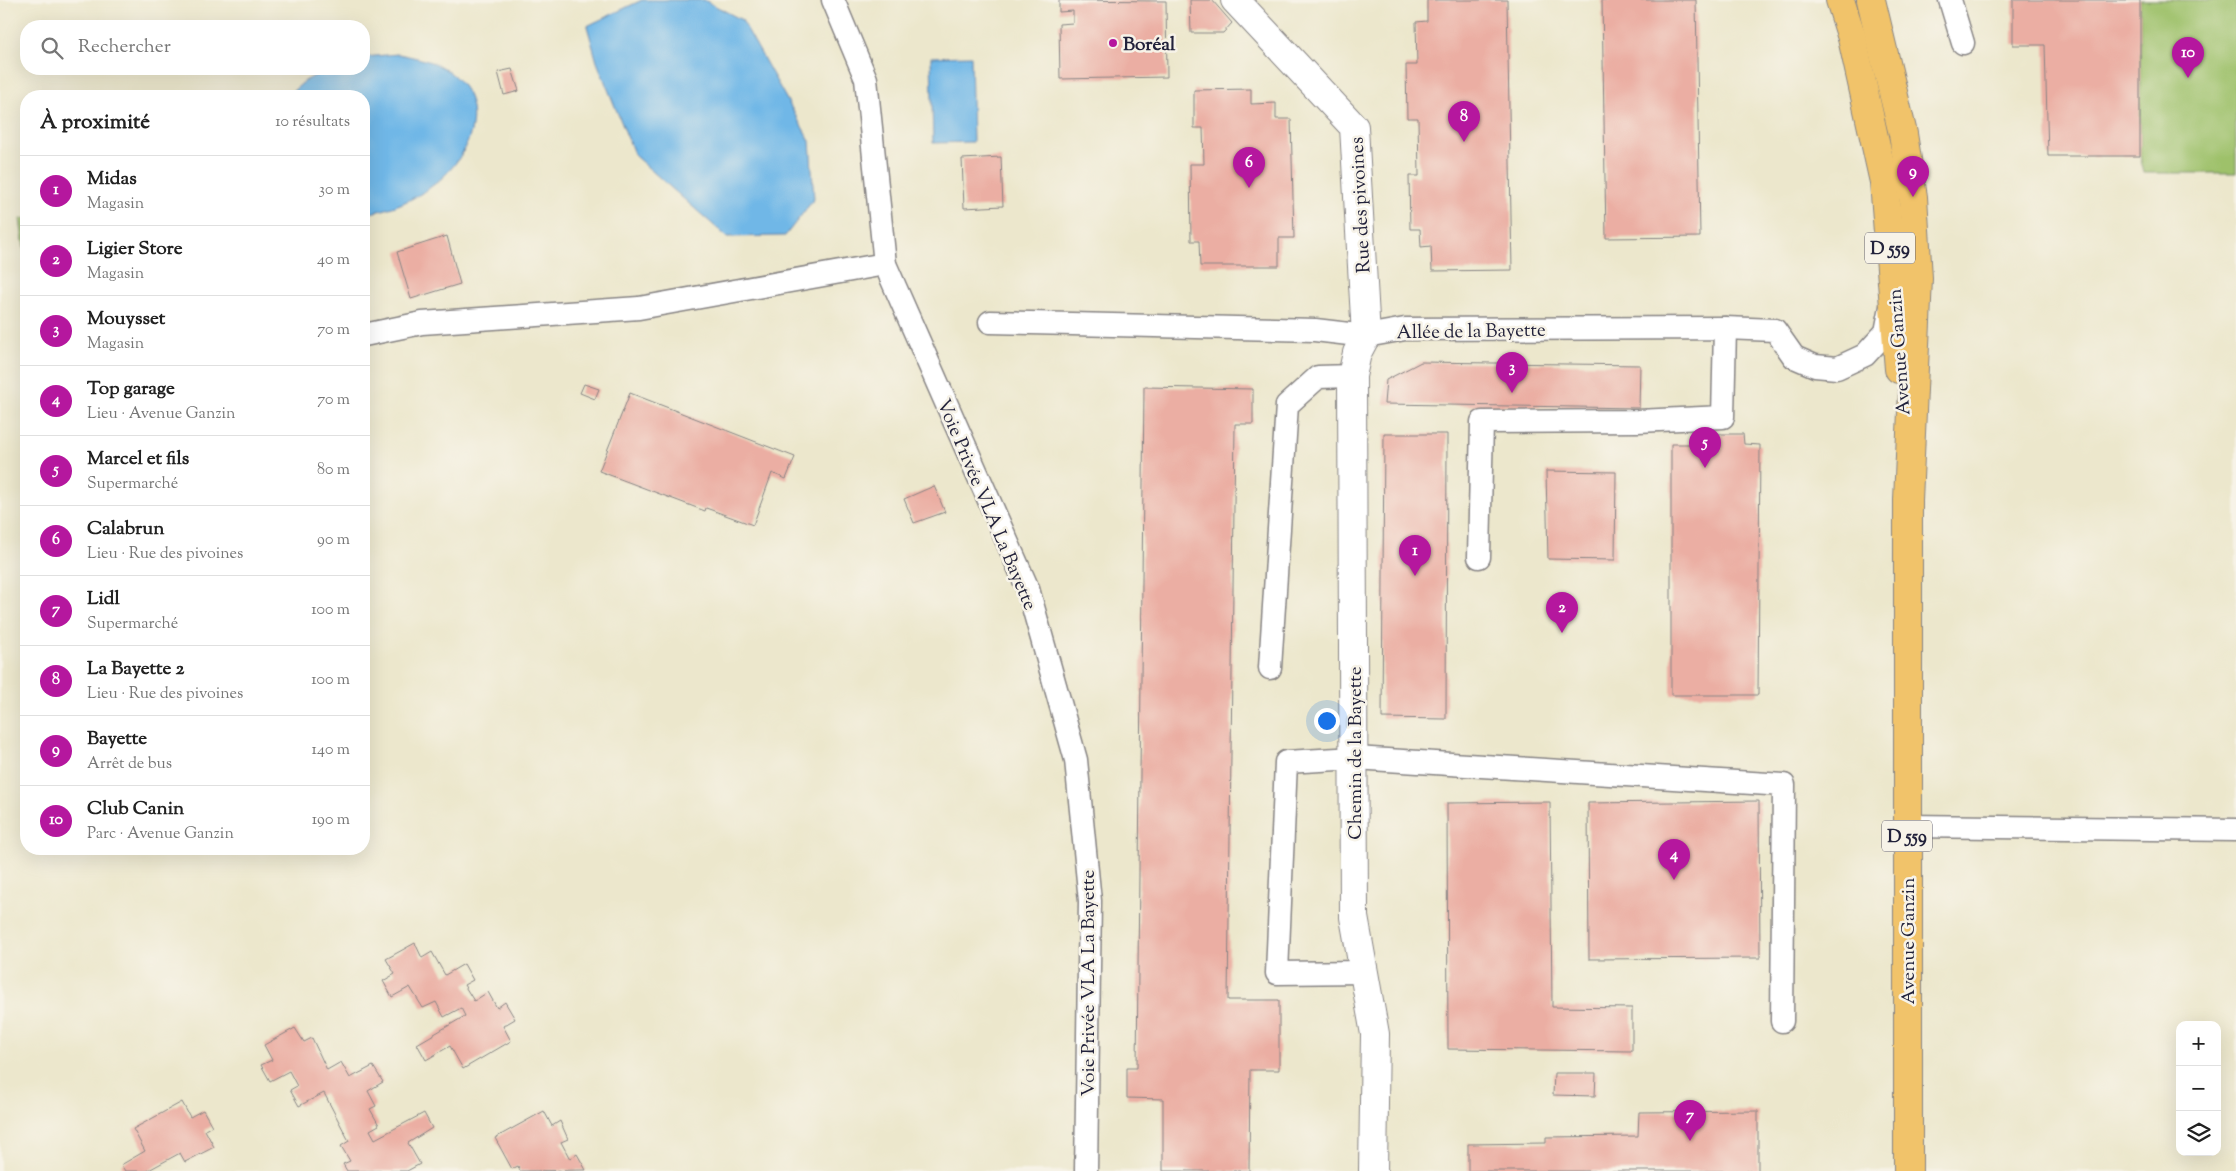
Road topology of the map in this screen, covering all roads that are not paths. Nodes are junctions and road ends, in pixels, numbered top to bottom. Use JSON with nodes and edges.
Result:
{"nodes":[{"id":1,"x":833,"y":0,"type":"edge"},
{"id":2,"x":1235,"y":0,"type":"edge"},
{"id":3,"x":1840,"y":0,"type":"edge"},
{"id":4,"x":1871,"y":0,"type":"edge"},
{"id":5,"x":1950,"y":0,"type":"edge"},
{"id":6,"x":1963,"y":43,"type":"dead end"},
{"id":7,"x":885,"y":264,"type":"junction"},
{"id":8,"x":1894,"y":294,"type":"junction"},
{"id":9,"x":990,"y":322,"type":"dead end"},
{"id":10,"x":1725,"y":328,"type":"junction"},
{"id":11,"x":370,"y":334,"type":"edge"},
{"id":12,"x":1366,"y":336,"type":"junction"},
{"id":13,"x":1352,"y":376,"type":"junction"},
{"id":14,"x":1908,"y":500,"type":"junction"},
{"id":15,"x":1479,"y":557,"type":"dead end"},
{"id":16,"x":1270,"y":668,"type":"dead end"},
{"id":17,"x":1355,"y":758,"type":"junction"},
{"id":18,"x":1907,"y":826,"type":"junction"},
{"id":19,"x":2236,"y":830,"type":"edge"},
{"id":20,"x":1364,"y":972,"type":"junction"},
{"id":21,"x":1782,"y":1020,"type":"dead end"},
{"id":22,"x":1086,"y":1171,"type":"edge"},
{"id":23,"x":1373,"y":1171,"type":"edge"},
{"id":24,"x":1908,"y":1171,"type":"edge"}],
"edges":[{"from":1,"to":7,"type":"lane","name":"Voie Privée VLA La Bayette"},
{"from":2,"to":12,"type":"street","name":"Rue des pivoines"},
{"from":3,"to":8,"type":"main road","name":"Avenue Ganzin","number":"D 559"},
{"from":4,"to":14,"type":"main road","name":"Avenue Ganzin","number":"D 559"},
{"from":5,"to":6,"type":"lane"},
{"from":7,"to":11,"type":"lane"},
{"from":7,"to":22,"type":"lane","name":"Voie Privée VLA La Bayette"},
{"from":8,"to":10,"type":"lane","name":"Allée de la Bayette"},
{"from":8,"to":14,"type":"main road","name":"Avenue Ganzin","number":"D 559"},
{"from":9,"to":12,"type":"lane","name":"Allée de la Bayette"},
{"from":10,"to":12,"type":"lane","name":"Allée de la Bayette"},
{"from":10,"to":15,"type":"lane"},
{"from":12,"to":13,"type":"street","name":"Chemin de la Bayette"},
{"from":13,"to":16,"type":"lane"},
{"from":13,"to":17,"type":"street","name":"Chemin de la Bayette"},
{"from":14,"to":18,"type":"main road","name":"Avenue Ganzin","number":"D 559"},
{"from":17,"to":20,"type":"street","name":"Chemin de la Bayette"},
{"from":17,"to":20,"type":"lane"},
{"from":17,"to":21,"type":"lane"},
{"from":18,"to":19,"type":"lane"},
{"from":18,"to":24,"type":"main road","name":"Avenue Ganzin","number":"D 559"},
{"from":20,"to":23,"type":"street","name":"Chemin de la Bayette"}]}
